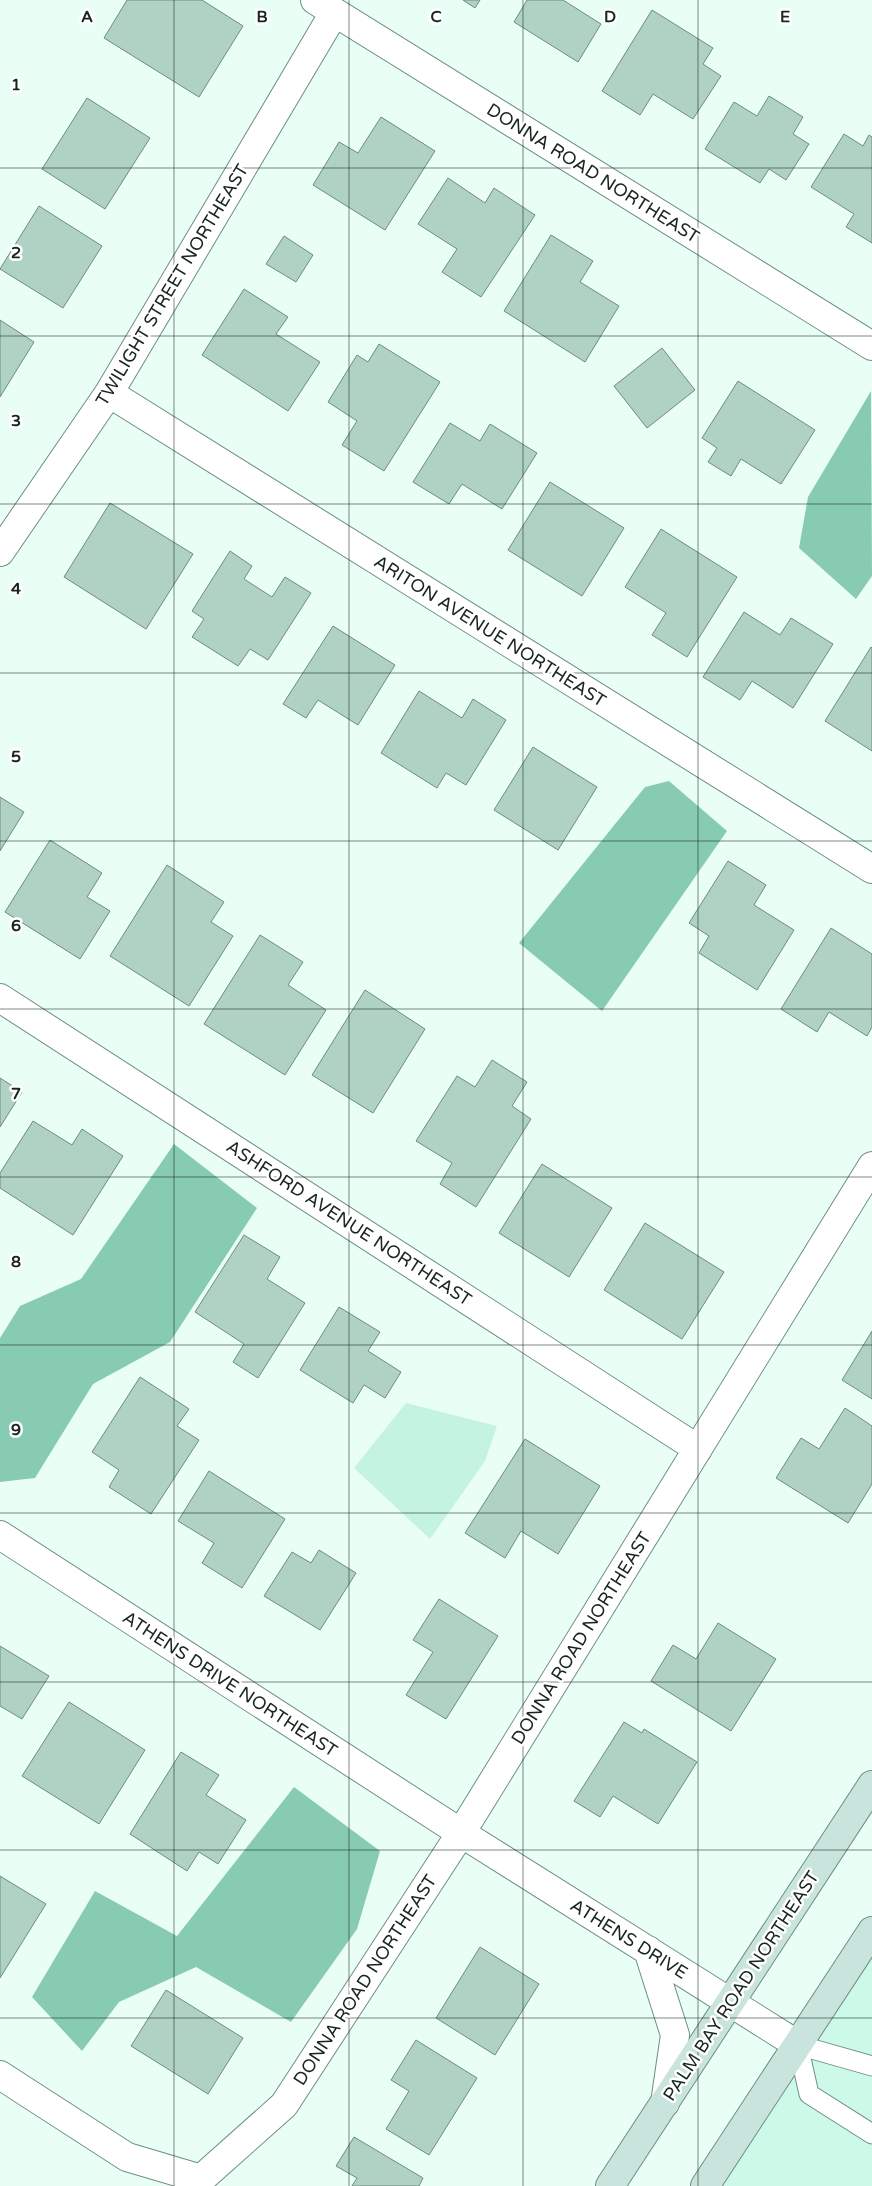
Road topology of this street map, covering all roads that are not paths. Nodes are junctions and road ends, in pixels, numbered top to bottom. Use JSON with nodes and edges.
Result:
{"nodes":[{"id":1,"x":324,"y":6,"type":"edge"},
{"id":2,"x":872,"y":346,"type":"edge"},
{"id":3,"x":109,"y":393,"type":"junction"},
{"id":4,"x":0,"y":552,"type":"edge"},
{"id":5,"x":872,"y":869,"type":"edge"},
{"id":6,"x":0,"y":998,"type":"edge"},
{"id":7,"x":872,"y":1166,"type":"edge"},
{"id":8,"x":698,"y":1449,"type":"junction"},
{"id":9,"x":0,"y":1535,"type":"edge"},
{"id":10,"x":872,"y":1785,"type":"edge"},
{"id":11,"x":461,"y":1833,"type":"junction"},
{"id":12,"x":872,"y":1931,"type":"edge"},
{"id":13,"x":648,"y":1950,"type":"junction"},
{"id":14,"x":731,"y":2002,"type":"junction"},
{"id":15,"x":798,"y":2045,"type":"junction"},
{"id":16,"x":872,"y":2066,"type":"edge"},
{"id":17,"x":0,"y":2075,"type":"edge"},
{"id":18,"x":665,"y":2103,"type":"junction"},
{"id":19,"x":872,"y":2134,"type":"edge"},
{"id":20,"x":610,"y":2186,"type":"edge"},
{"id":21,"x":705,"y":2186,"type":"edge"}],
"edges":[{"from":1,"to":2,"type":"street","name":"DONNA ROAD NORTHEAST"},
{"from":1,"to":3,"type":"street","name":"TWILIGHT STREET NORTHEAST"},
{"from":3,"to":4,"type":"street","name":"TWILIGHT STREET NORTHEAST"},
{"from":3,"to":5,"type":"street","name":"ARITON AVENUE NORTHEAST"},
{"from":6,"to":8,"type":"street","name":"ASHFORD AVENUE NORTHEAST"},
{"from":7,"to":8,"type":"street","name":"DONNA ROAD NORTHEAST"},
{"from":8,"to":11,"type":"street","name":"DONNA ROAD NORTHEAST"},
{"from":9,"to":11,"type":"street","name":"ATHENS DRIVE NORTHEAST"},
{"from":10,"to":14,"type":"main road","name":"PALM BAY ROAD NORTHEAST"},
{"from":11,"to":13,"type":"street","name":"ATHENS DRIVE"},
{"from":11,"to":17,"type":"street","name":"DONNA ROAD NORTHEAST"},
{"from":12,"to":15,"type":"main road"},
{"from":13,"to":14,"type":"street","name":"ATHENS DRIVE"},
{"from":13,"to":18,"type":"street"},
{"from":14,"to":15,"type":"street","name":"ATHENS DRIVE"},
{"from":14,"to":18,"type":"main road","name":"PALM BAY ROAD NORTHEAST"},
{"from":15,"to":16,"type":"lane","name":"ATHENS DRIVE"},
{"from":15,"to":19,"type":"lane"},
{"from":15,"to":21,"type":"main road"},
{"from":18,"to":20,"type":"main road","name":"PALM BAY ROAD NORTHEAST"}]}
